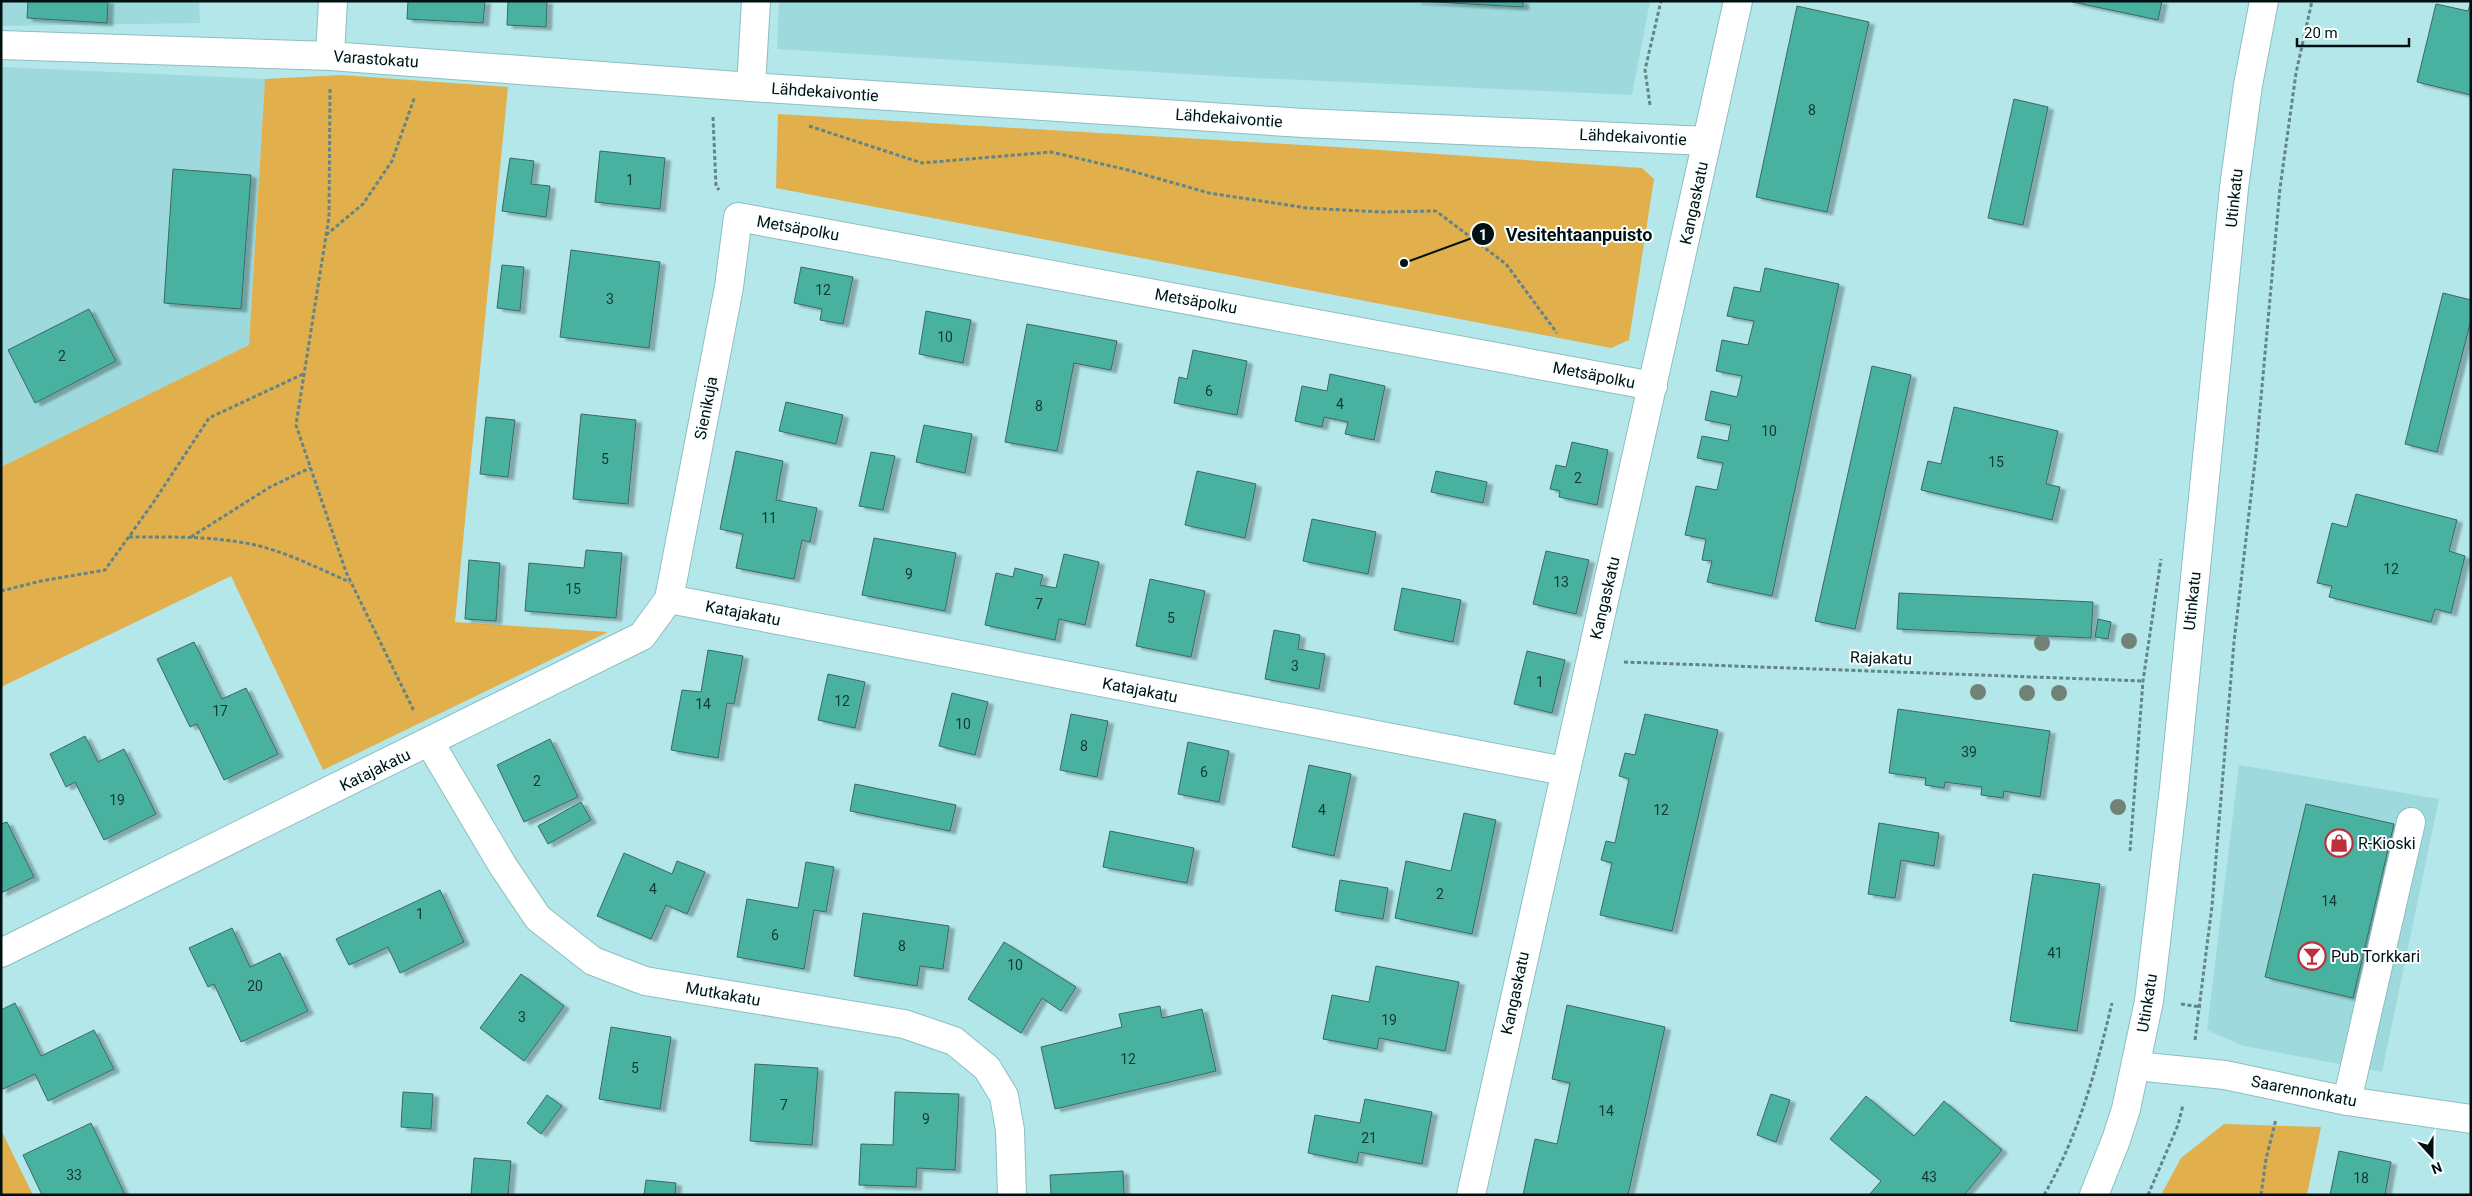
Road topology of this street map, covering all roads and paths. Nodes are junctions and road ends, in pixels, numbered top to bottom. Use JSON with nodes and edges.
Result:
{"nodes":[{"id":1,"x":333,"y":1,"type":"edge"},
{"id":2,"x":756,"y":1,"type":"edge"},
{"id":3,"x":1661,"y":1,"type":"edge"},
{"id":4,"x":1738,"y":1,"type":"edge"},
{"id":5,"x":2264,"y":1,"type":"edge"},
{"id":6,"x":2312,"y":1,"type":"edge"},
{"id":7,"x":1,"y":45,"type":"edge"},
{"id":8,"x":330,"y":56,"type":"junction"},
{"id":9,"x":421,"y":62,"type":"junction"},
{"id":10,"x":751,"y":87,"type":"junction"},
{"id":11,"x":1650,"y":106,"type":"dead end"},
{"id":12,"x":713,"y":113,"type":"dead end"},
{"id":13,"x":799,"y":124,"type":"dead end"},
{"id":14,"x":1707,"y":141,"type":"junction"},
{"id":15,"x":738,"y":217,"type":"junction"},
{"id":16,"x":326,"y":235,"type":"junction"},
{"id":17,"x":1566,"y":370,"type":"junction"},
{"id":18,"x":304,"y":374,"type":"junction"},
{"id":19,"x":1653,"y":386,"type":"junction"},
{"id":20,"x":310,"y":468,"type":"junction"},
{"id":21,"x":129,"y":537,"type":"junction"},
{"id":22,"x":191,"y":538,"type":"junction"},
{"id":23,"x":350,"y":582,"type":"junction"},
{"id":24,"x":1,"y":591,"type":"edge"},
{"id":25,"x":669,"y":599,"type":"junction"},
{"id":26,"x":1618,"y":662,"type":"dead end"},
{"id":27,"x":2143,"y":681,"type":"dead end"},
{"id":28,"x":430,"y":743,"type":"junction"},
{"id":29,"x":1564,"y":772,"type":"junction"},
{"id":30,"x":2411,"y":822,"type":"dead end"},
{"id":31,"x":1,"y":953,"type":"edge"},
{"id":32,"x":2176,"y":1004,"type":"dead end"},
{"id":33,"x":2201,"y":1007,"type":"junction"},
{"id":34,"x":2194,"y":1043,"type":"dead end"},
{"id":35,"x":2136,"y":1066,"type":"junction"},
{"id":36,"x":2282,"y":1087,"type":"junction"},
{"id":37,"x":2347,"y":1101,"type":"junction"},
{"id":38,"x":2184,"y":1102,"type":"dead end"},
{"id":39,"x":2471,"y":1119,"type":"edge"},
{"id":40,"x":1012,"y":1195,"type":"edge"},
{"id":41,"x":1472,"y":1195,"type":"edge"},
{"id":42,"x":2094,"y":1195,"type":"edge"},
{"id":43,"x":2148,"y":1195,"type":"edge"},
{"id":44,"x":2261,"y":1195,"type":"edge"}],
"edges":[{"from":1,"to":8,"type":"street"},
{"from":2,"to":10,"type":"street"},
{"from":3,"to":11,"type":"path"},
{"from":4,"to":14,"type":"street","name":"Kangaskatu"},
{"from":5,"to":35,"type":"street","name":"Utinkatu"},
{"from":6,"to":33,"type":"path"},
{"from":7,"to":8,"type":"street","name":"Varastokatu"},
{"from":8,"to":9,"type":"street","name":"Varastokatu"},
{"from":8,"to":16,"type":"path"},
{"from":9,"to":10,"type":"street","name":"Varastokatu"},
{"from":9,"to":16,"type":"path"},
{"from":10,"to":14,"type":"street","name":"Lähdekaivontie"},
{"from":12,"to":15,"type":"path"},
{"from":13,"to":17,"type":"path"},
{"from":14,"to":19,"type":"street","name":"Kangaskatu"},
{"from":15,"to":17,"type":"street","name":"Metsäpolku"},
{"from":15,"to":25,"type":"street","name":"Sienikuja"},
{"from":16,"to":18,"type":"path"},
{"from":17,"to":19,"type":"street","name":"Metsäpolku"},
{"from":18,"to":20,"type":"path"},
{"from":18,"to":21,"type":"path"},
{"from":19,"to":29,"type":"street","name":"Kangaskatu"},
{"from":20,"to":22,"type":"path"},
{"from":20,"to":23,"type":"path"},
{"from":21,"to":22,"type":"path"},
{"from":21,"to":24,"type":"path"},
{"from":22,"to":23,"type":"path"},
{"from":23,"to":28,"type":"path"},
{"from":25,"to":28,"type":"street","name":"Katajakatu"},
{"from":25,"to":29,"type":"street","name":"Katajakatu"},
{"from":26,"to":27,"type":"path","name":"Rajakatu"},
{"from":28,"to":31,"type":"street","name":"Katajakatu"},
{"from":28,"to":40,"type":"street","name":"Mutkakatu"},
{"from":29,"to":41,"type":"street","name":"Kangaskatu"},
{"from":30,"to":37,"type":"street"},
{"from":32,"to":33,"type":"path"},
{"from":33,"to":34,"type":"path"},
{"from":35,"to":36,"type":"street","name":"Saarennonkatu"},
{"from":35,"to":42,"type":"street","name":"Utinkatu"},
{"from":36,"to":37,"type":"street","name":"Saarennonkatu"},
{"from":36,"to":44,"type":"path"},
{"from":37,"to":39,"type":"street","name":"Saarennonkatu"},
{"from":38,"to":43,"type":"path"}]}
